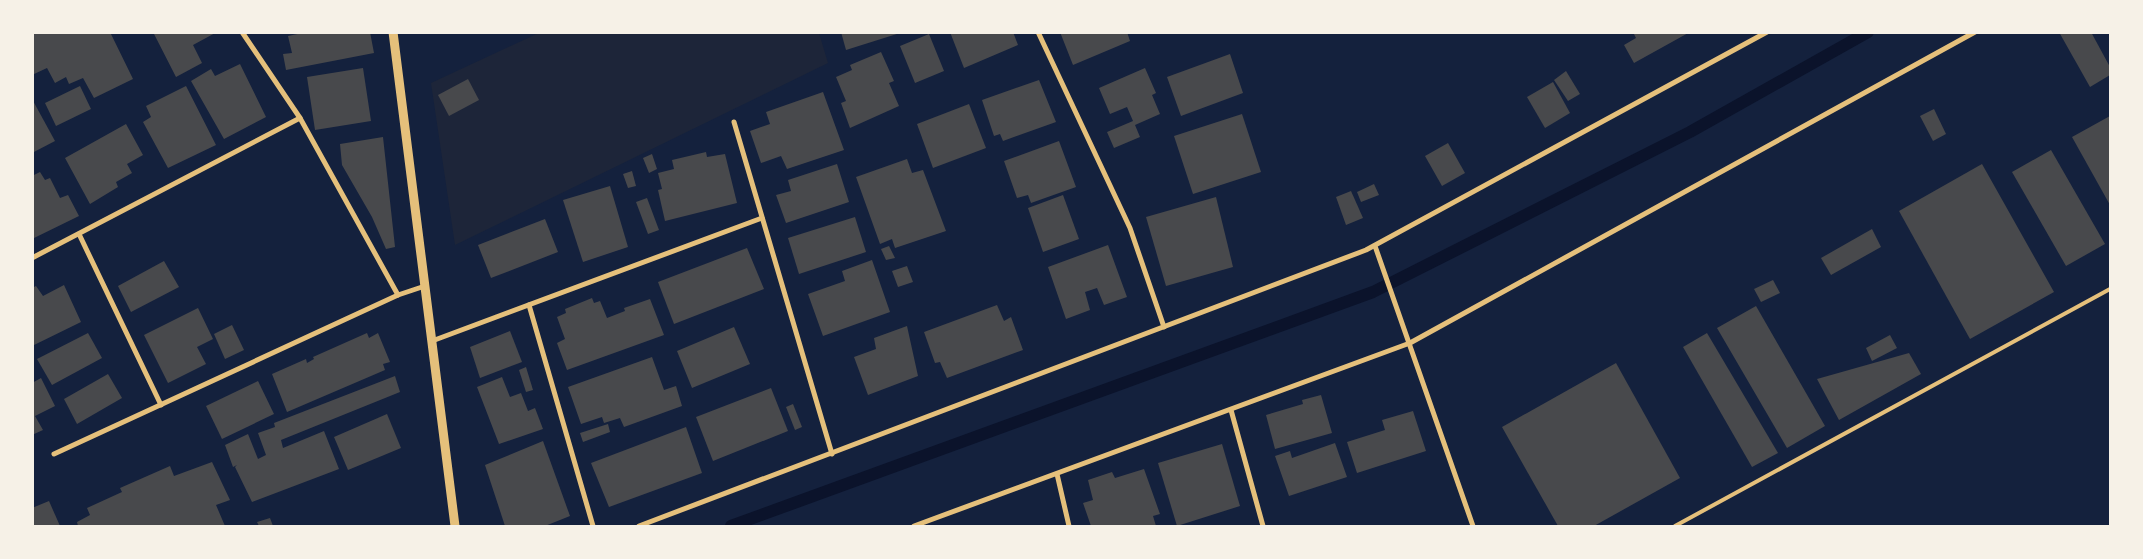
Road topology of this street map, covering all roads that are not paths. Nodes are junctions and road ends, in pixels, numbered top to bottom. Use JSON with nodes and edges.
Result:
{"nodes":[{"id":1,"x":242,"y":32,"type":"edge"},
{"id":2,"x":393,"y":32,"type":"edge"},
{"id":3,"x":1038,"y":32,"type":"edge"},
{"id":4,"x":1767,"y":32,"type":"edge"},
{"id":5,"x":1975,"y":32,"type":"edge"},
{"id":6,"x":300,"y":118,"type":"junction"},
{"id":7,"x":734,"y":122,"type":"dead end"},
{"id":8,"x":762,"y":218,"type":"junction"},
{"id":9,"x":79,"y":234,"type":"junction"},
{"id":10,"x":1375,"y":246,"type":"junction"},
{"id":11,"x":32,"y":258,"type":"edge"},
{"id":12,"x":424,"y":286,"type":"junction"},
{"id":13,"x":2110,"y":289,"type":"edge"},
{"id":14,"x":398,"y":296,"type":"junction"},
{"id":15,"x":529,"y":305,"type":"junction"},
{"id":16,"x":1164,"y":327,"type":"junction"},
{"id":17,"x":432,"y":341,"type":"junction"},
{"id":18,"x":1410,"y":343,"type":"junction"},
{"id":19,"x":161,"y":405,"type":"junction"},
{"id":20,"x":1231,"y":410,"type":"junction"},
{"id":21,"x":54,"y":454,"type":"dead end"},
{"id":22,"x":832,"y":454,"type":"junction"},
{"id":23,"x":1057,"y":474,"type":"junction"},
{"id":24,"x":455,"y":526,"type":"edge"},
{"id":25,"x":593,"y":526,"type":"edge"},
{"id":26,"x":640,"y":526,"type":"edge"},
{"id":27,"x":914,"y":526,"type":"edge"},
{"id":28,"x":1069,"y":526,"type":"edge"},
{"id":29,"x":1263,"y":526,"type":"edge"},
{"id":30,"x":1473,"y":526,"type":"edge"},
{"id":31,"x":1674,"y":526,"type":"edge"}],
"edges":[{"from":1,"to":6,"type":"street"},
{"from":2,"to":12,"type":"street"},
{"from":3,"to":16,"type":"street"},
{"from":4,"to":10,"type":"street"},
{"from":5,"to":18,"type":"street"},
{"from":6,"to":9,"type":"street"},
{"from":6,"to":14,"type":"street"},
{"from":7,"to":8,"type":"street"},
{"from":8,"to":15,"type":"street"},
{"from":8,"to":22,"type":"street"},
{"from":9,"to":11,"type":"street"},
{"from":9,"to":19,"type":"street"},
{"from":10,"to":16,"type":"street"},
{"from":10,"to":18,"type":"street"},
{"from":12,"to":14,"type":"street"},
{"from":12,"to":17,"type":"street"},
{"from":13,"to":31,"type":"lane"},
{"from":14,"to":19,"type":"street"},
{"from":15,"to":17,"type":"street"},
{"from":15,"to":25,"type":"street"},
{"from":16,"to":22,"type":"street"},
{"from":17,"to":24,"type":"street"},
{"from":18,"to":20,"type":"street"},
{"from":18,"to":30,"type":"street"},
{"from":19,"to":21,"type":"street"},
{"from":20,"to":23,"type":"street"},
{"from":20,"to":29,"type":"street"},
{"from":22,"to":26,"type":"street"},
{"from":23,"to":27,"type":"street"},
{"from":23,"to":28,"type":"street"}]}
